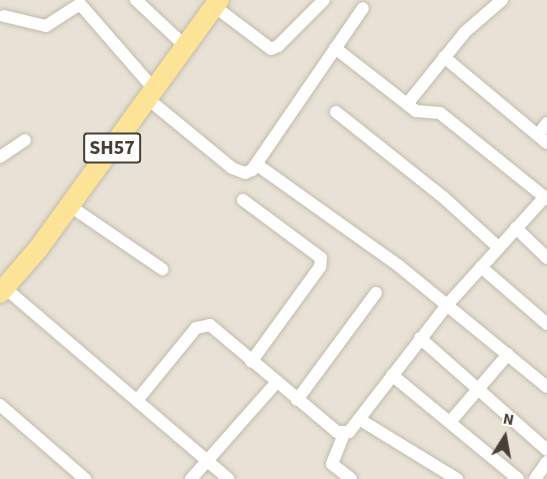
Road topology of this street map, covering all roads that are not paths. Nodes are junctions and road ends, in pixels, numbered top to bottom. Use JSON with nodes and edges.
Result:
{"nodes":[{"id":1,"x":136,"y":0,"type":"edge"},
{"id":2,"x":324,"y":0,"type":"edge"},
{"id":3,"x":502,"y":0,"type":"edge"},
{"id":4,"x":217,"y":3,"type":"edge"},
{"id":5,"x":363,"y":8,"type":"dead end"},
{"id":6,"x":4,"y":16,"type":"dead end"},
{"id":7,"x":185,"y":46,"type":"junction"},
{"id":8,"x":335,"y":48,"type":"junction"},
{"id":9,"x":444,"y":57,"type":"junction"},
{"id":10,"x":151,"y":94,"type":"junction"},
{"id":11,"x":407,"y":104,"type":"junction"},
{"id":12,"x":336,"y":112,"type":"dead end"},
{"id":13,"x":547,"y":123,"type":"edge"},
{"id":14,"x":543,"y":139,"type":"edge"},
{"id":15,"x":25,"y":140,"type":"dead end"},
{"id":16,"x":0,"y":157,"type":"edge"},
{"id":17,"x":256,"y":164,"type":"junction"},
{"id":18,"x":546,"y":198,"type":"edge"},
{"id":19,"x":243,"y":200,"type":"dead end"},
{"id":20,"x":70,"y":206,"type":"junction"},
{"id":21,"x":516,"y":228,"type":"junction"},
{"id":22,"x":498,"y":248,"type":"junction"},
{"id":23,"x":547,"y":258,"type":"edge"},
{"id":24,"x":481,"y":267,"type":"junction"},
{"id":25,"x":162,"y":269,"type":"dead end"},
{"id":26,"x":3,"y":290,"type":"edge"},
{"id":27,"x":376,"y":293,"type":"dead end"},
{"id":28,"x":447,"y":305,"type":"junction"},
{"id":29,"x":547,"y":324,"type":"edge"},
{"id":30,"x":420,"y":338,"type":"junction"},
{"id":31,"x":508,"y":354,"type":"junction"},
{"id":32,"x":251,"y":362,"type":"junction"},
{"id":33,"x":392,"y":375,"type":"junction"},
{"id":34,"x":276,"y":383,"type":"junction"},
{"id":35,"x":547,"y":387,"type":"edge"},
{"id":36,"x":478,"y":388,"type":"junction"},
{"id":37,"x":139,"y":398,"type":"junction"},
{"id":38,"x":297,"y":400,"type":"junction"},
{"id":39,"x":0,"y":405,"type":"edge"},
{"id":40,"x":359,"y":419,"type":"junction"},
{"id":41,"x":450,"y":422,"type":"junction"},
{"id":42,"x":344,"y":434,"type":"junction"},
{"id":43,"x":547,"y":450,"type":"edge"},
{"id":44,"x":207,"y":460,"type":"junction"},
{"id":45,"x":547,"y":462,"type":"edge"},
{"id":46,"x":85,"y":479,"type":"edge"},
{"id":47,"x":191,"y":479,"type":"edge"},
{"id":48,"x":229,"y":479,"type":"edge"},
{"id":49,"x":351,"y":479,"type":"edge"},
{"id":50,"x":457,"y":479,"type":"edge"},
{"id":51,"x":518,"y":479,"type":"edge"},
{"id":52,"x":535,"y":479,"type":"edge"}],
"edges":[{"from":1,"to":7,"type":"street"},
{"from":2,"to":4,"type":"street"},
{"from":3,"to":9,"type":"street"},
{"from":4,"to":7,"type":"main road","number":"SH57"},
{"from":5,"to":8,"type":"street"},
{"from":6,"to":10,"type":"street"},
{"from":7,"to":10,"type":"main road","number":"SH57"},
{"from":8,"to":11,"type":"street"},
{"from":8,"to":17,"type":"street"},
{"from":9,"to":11,"type":"street"},
{"from":9,"to":14,"type":"street"},
{"from":10,"to":17,"type":"street"},
{"from":10,"to":20,"type":"main road","number":"SH57"},
{"from":11,"to":18,"type":"street"},
{"from":12,"to":22,"type":"street"},
{"from":13,"to":14,"type":"street"},
{"from":15,"to":16,"type":"street"},
{"from":17,"to":28,"type":"street"},
{"from":18,"to":21,"type":"street"},
{"from":19,"to":32,"type":"street"},
{"from":20,"to":25,"type":"street"},
{"from":20,"to":26,"type":"main road","number":"SH57"},
{"from":21,"to":22,"type":"street"},
{"from":21,"to":23,"type":"street"},
{"from":22,"to":24,"type":"street"},
{"from":24,"to":28,"type":"street"},
{"from":24,"to":29,"type":"street"},
{"from":26,"to":37,"type":"street"},
{"from":27,"to":38,"type":"street"},
{"from":28,"to":30,"type":"street"},
{"from":28,"to":31,"type":"street"},
{"from":30,"to":33,"type":"street"},
{"from":30,"to":36,"type":"street"},
{"from":31,"to":35,"type":"street"},
{"from":31,"to":36,"type":"street"},
{"from":32,"to":34,"type":"street"},
{"from":32,"to":37,"type":"street"},
{"from":33,"to":40,"type":"street"},
{"from":33,"to":41,"type":"street"},
{"from":34,"to":38,"type":"street"},
{"from":34,"to":44,"type":"street"},
{"from":36,"to":41,"type":"street"},
{"from":36,"to":43,"type":"street"},
{"from":37,"to":44,"type":"street"},
{"from":38,"to":42,"type":"street"},
{"from":39,"to":46,"type":"street"},
{"from":40,"to":42,"type":"street"},
{"from":40,"to":50,"type":"street"},
{"from":41,"to":51,"type":"street"},
{"from":42,"to":49,"type":"street"},
{"from":44,"to":47,"type":"street"},
{"from":44,"to":48,"type":"street"},
{"from":45,"to":52,"type":"street"}]}
